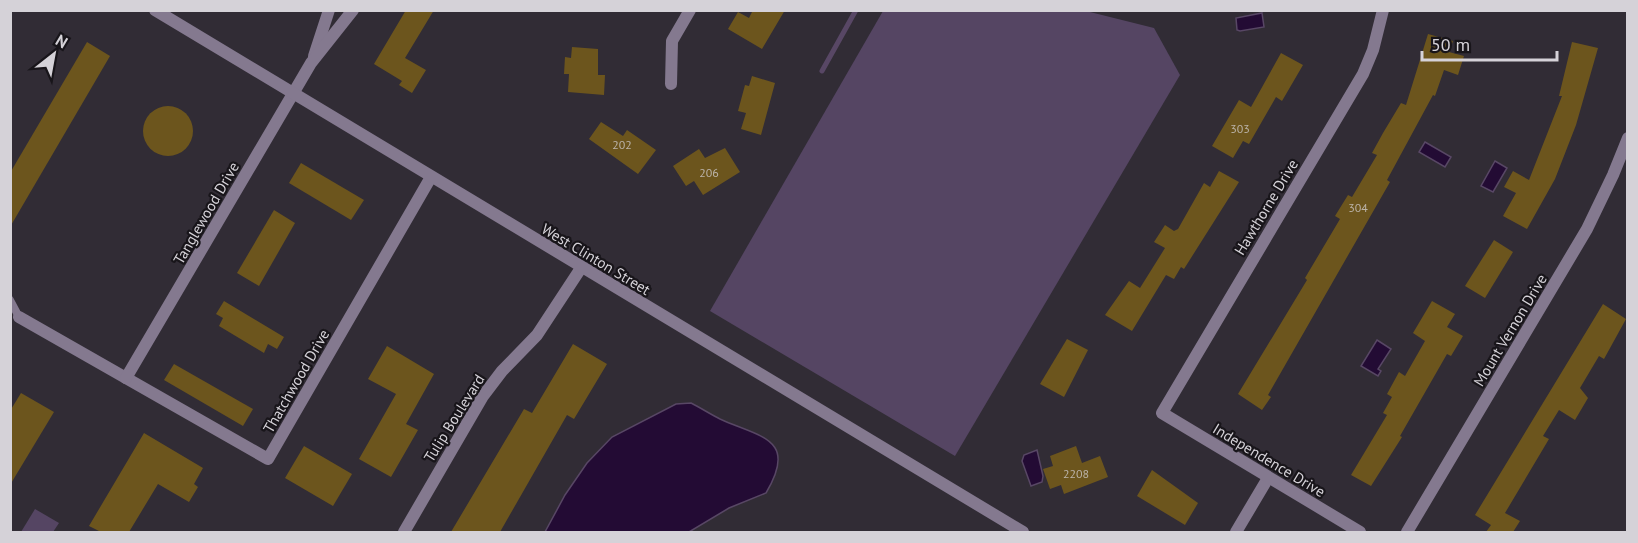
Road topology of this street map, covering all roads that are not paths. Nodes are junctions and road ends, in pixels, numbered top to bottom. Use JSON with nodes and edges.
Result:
{"nodes":[{"id":1,"x":155,"y":10,"type":"edge"},
{"id":2,"x":328,"y":10,"type":"edge"},
{"id":3,"x":353,"y":10,"type":"edge"},
{"id":4,"x":690,"y":10,"type":"edge"},
{"id":5,"x":1383,"y":10,"type":"edge"},
{"id":6,"x":311,"y":63,"type":"junction"},
{"id":7,"x":670,"y":84,"type":"dead end"},
{"id":8,"x":293,"y":94,"type":"junction"},
{"id":9,"x":1628,"y":138,"type":"edge"},
{"id":10,"x":431,"y":177,"type":"junction"},
{"id":11,"x":581,"y":268,"type":"junction"},
{"id":12,"x":10,"y":300,"type":"edge"},
{"id":13,"x":19,"y":317,"type":"joint"},
{"id":14,"x":126,"y":378,"type":"junction"},
{"id":15,"x":1162,"y":413,"type":"joint"},
{"id":16,"x":1268,"y":478,"type":"junction"},
{"id":17,"x":404,"y":532,"type":"edge"},
{"id":18,"x":1023,"y":532,"type":"edge"},
{"id":19,"x":1236,"y":532,"type":"edge"},
{"id":20,"x":1360,"y":532,"type":"edge"},
{"id":21,"x":1407,"y":532,"type":"edge"}],
"edges":[{"from":1,"to":8,"type":"street","name":"West Clinton Street"},
{"from":2,"to":6,"type":"street","name":"Tanglewood Drive"},
{"from":3,"to":6,"type":"street","name":"Tanglewood Drive"},
{"from":4,"to":7,"type":"street"},
{"from":5,"to":15,"type":"street","name":"Hawthorne Drive"},
{"from":6,"to":8,"type":"street","name":"Tanglewood Drive"},
{"from":8,"to":10,"type":"street","name":"West Clinton Street"},
{"from":8,"to":14,"type":"street","name":"Tanglewood Drive"},
{"from":9,"to":21,"type":"street","name":"Mount Vernon Drive"},
{"from":10,"to":11,"type":"street","name":"West Clinton Street"},
{"from":10,"to":14,"type":"street","name":"Thatchwood Drive"},
{"from":11,"to":17,"type":"street","name":"Tulip Boulevard"},
{"from":11,"to":18,"type":"street","name":"West Clinton Street"},
{"from":12,"to":13,"type":"lane"},
{"from":13,"to":14,"type":"street"},
{"from":15,"to":16,"type":"street","name":"Independence Drive"},
{"from":16,"to":19,"type":"street"},
{"from":16,"to":20,"type":"street","name":"Independence Drive"}]}
